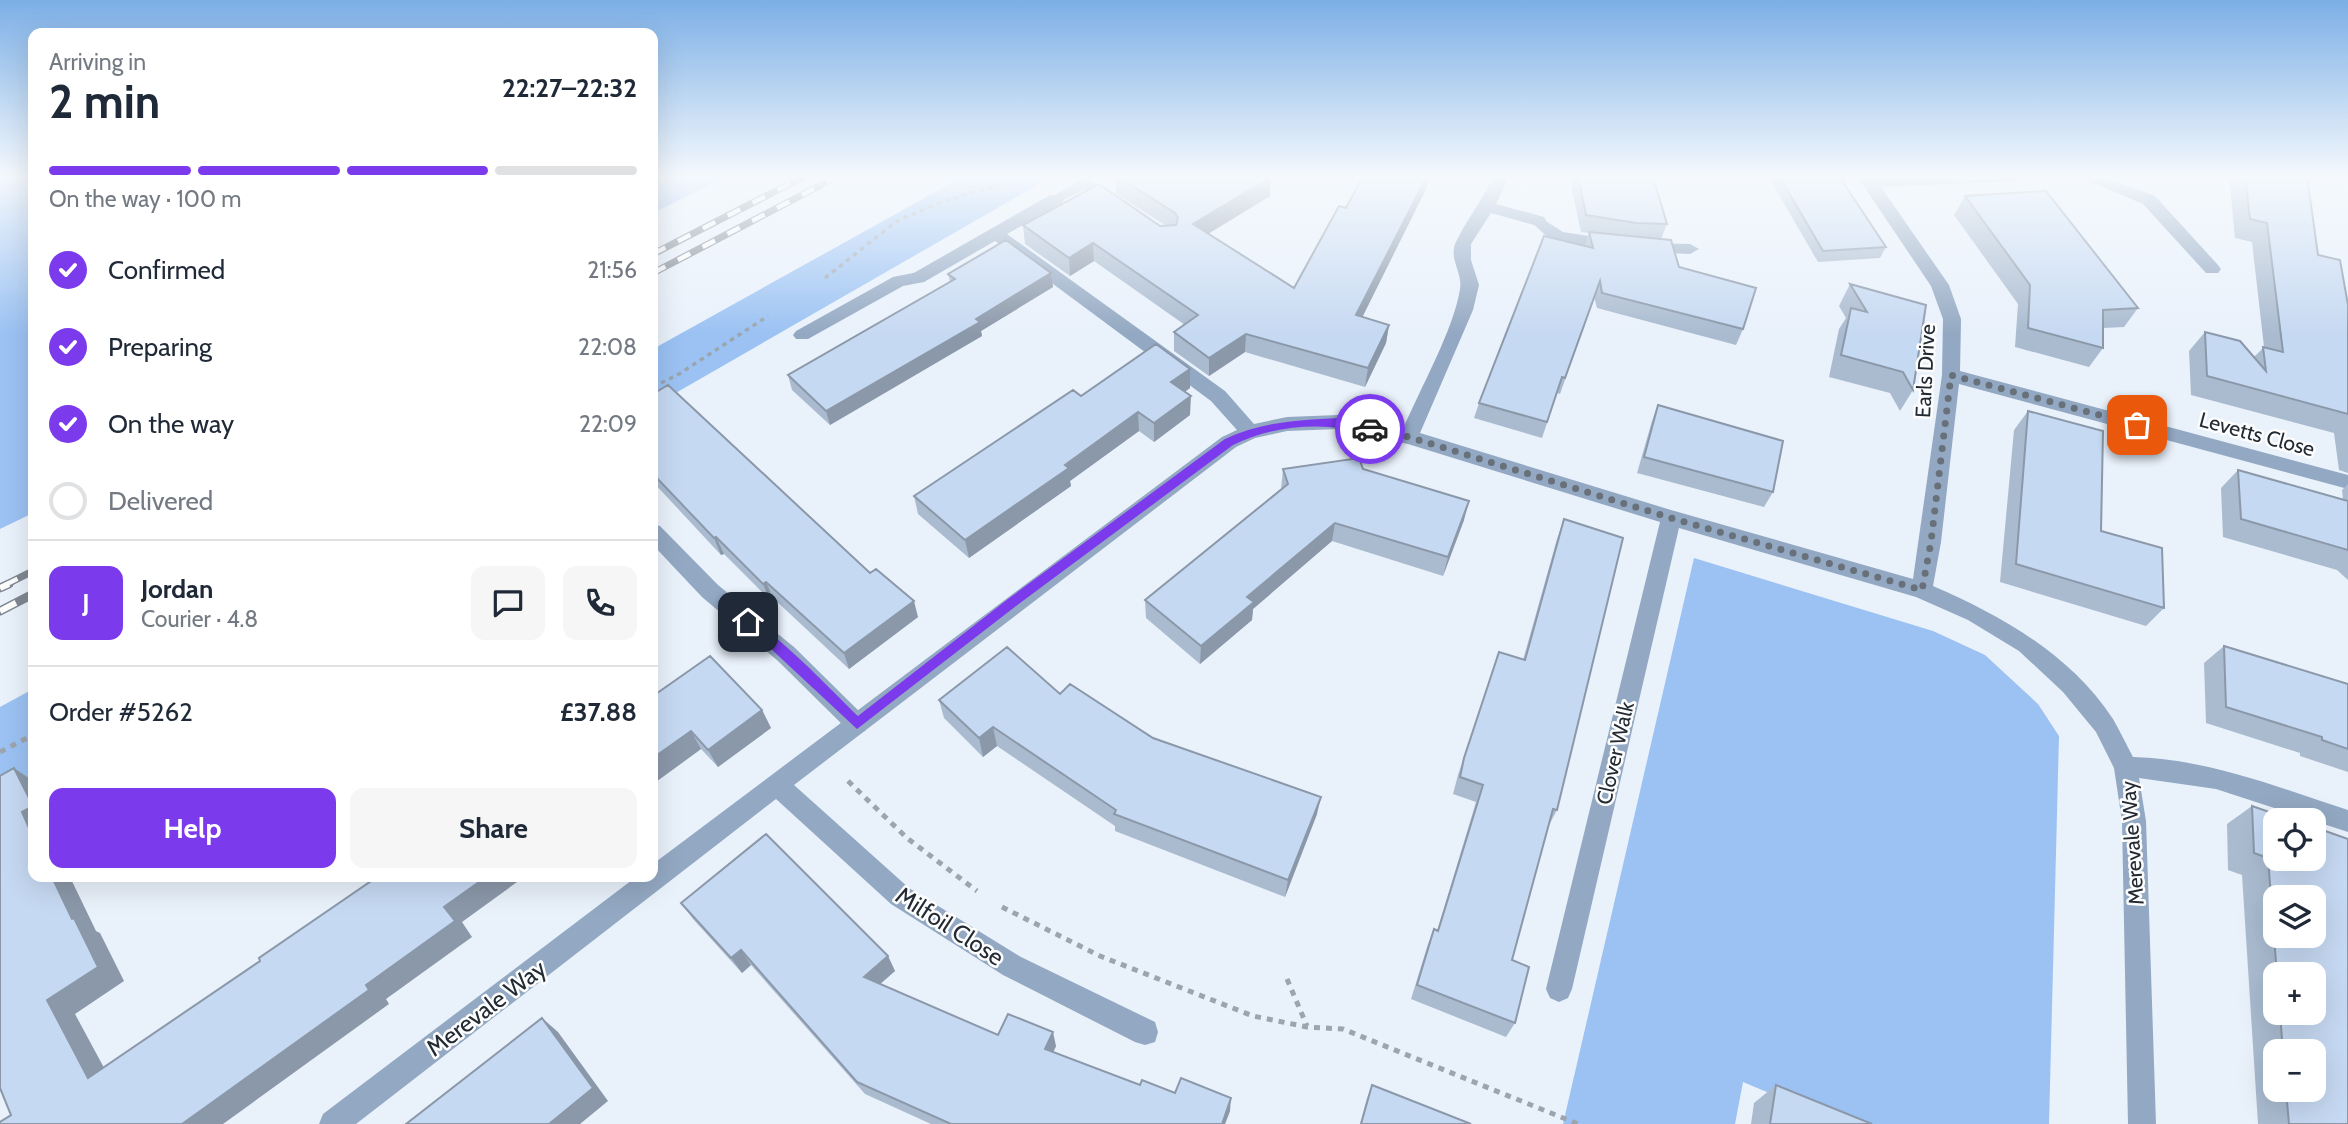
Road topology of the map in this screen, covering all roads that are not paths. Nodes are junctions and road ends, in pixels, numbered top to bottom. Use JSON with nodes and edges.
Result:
{"nodes":[{"id":1,"x":1005,"y":228,"type":"edge"},
{"id":2,"x":1473,"y":228,"type":"edge"},
{"id":3,"x":1547,"y":228,"type":"edge"},
{"id":4,"x":1901,"y":228,"type":"edge"},
{"id":5,"x":2175,"y":228,"type":"edge"},
{"id":6,"x":996,"y":234,"type":"junction"},
{"id":7,"x":1690,"y":250,"type":"dead end"},
{"id":8,"x":2212,"y":269,"type":"dead end"},
{"id":9,"x":802,"y":335,"type":"dead end"},
{"id":10,"x":1951,"y":375,"type":"junction"},
{"id":11,"x":1250,"y":432,"type":"junction"},
{"id":12,"x":1409,"y":437,"type":"junction"},
{"id":13,"x":2348,"y":482,"type":"edge"},
{"id":14,"x":1671,"y":518,"type":"junction"},
{"id":15,"x":658,"y":537,"type":"edge"},
{"id":16,"x":1922,"y":590,"type":"junction"},
{"id":17,"x":857,"y":724,"type":"junction"},
{"id":18,"x":2126,"y":766,"type":"junction"},
{"id":19,"x":778,"y":786,"type":"junction"},
{"id":20,"x":2348,"y":821,"type":"edge"},
{"id":21,"x":658,"y":867,"type":"edge"},
{"id":22,"x":633,"y":884,"type":"edge"},
{"id":23,"x":1559,"y":989,"type":"dead end"},
{"id":24,"x":1144,"y":1032,"type":"dead end"},
{"id":25,"x":333,"y":1124,"type":"edge"},
{"id":26,"x":2142,"y":1124,"type":"edge"}],
"edges":[{"from":1,"to":6,"type":"street"},
{"from":2,"to":12,"type":"street"},
{"from":3,"to":7,"type":"street"},
{"from":4,"to":10,"type":"street","name":"Earls Drive"},
{"from":5,"to":8,"type":"street"},
{"from":6,"to":9,"type":"street"},
{"from":6,"to":11,"type":"street"},
{"from":10,"to":13,"type":"street","name":"Levetts Close"},
{"from":10,"to":16,"type":"street","name":"Earls Drive"},
{"from":11,"to":12,"type":"street","name":"Merevale Way"},
{"from":11,"to":17,"type":"street","name":"Merevale Way"},
{"from":12,"to":14,"type":"street","name":"Merevale Way"},
{"from":14,"to":16,"type":"street","name":"Merevale Way"},
{"from":14,"to":23,"type":"street","name":"Clover Walk"},
{"from":15,"to":17,"type":"street"},
{"from":16,"to":18,"type":"street","name":"Merevale Way"},
{"from":17,"to":19,"type":"street","name":"Merevale Way"},
{"from":18,"to":20,"type":"street"},
{"from":18,"to":26,"type":"street","name":"Merevale Way"},
{"from":19,"to":21,"type":"street","name":"Merevale Way"},
{"from":19,"to":24,"type":"street","name":"Milfoil Close"},
{"from":22,"to":25,"type":"street","name":"Merevale Way"}]}
